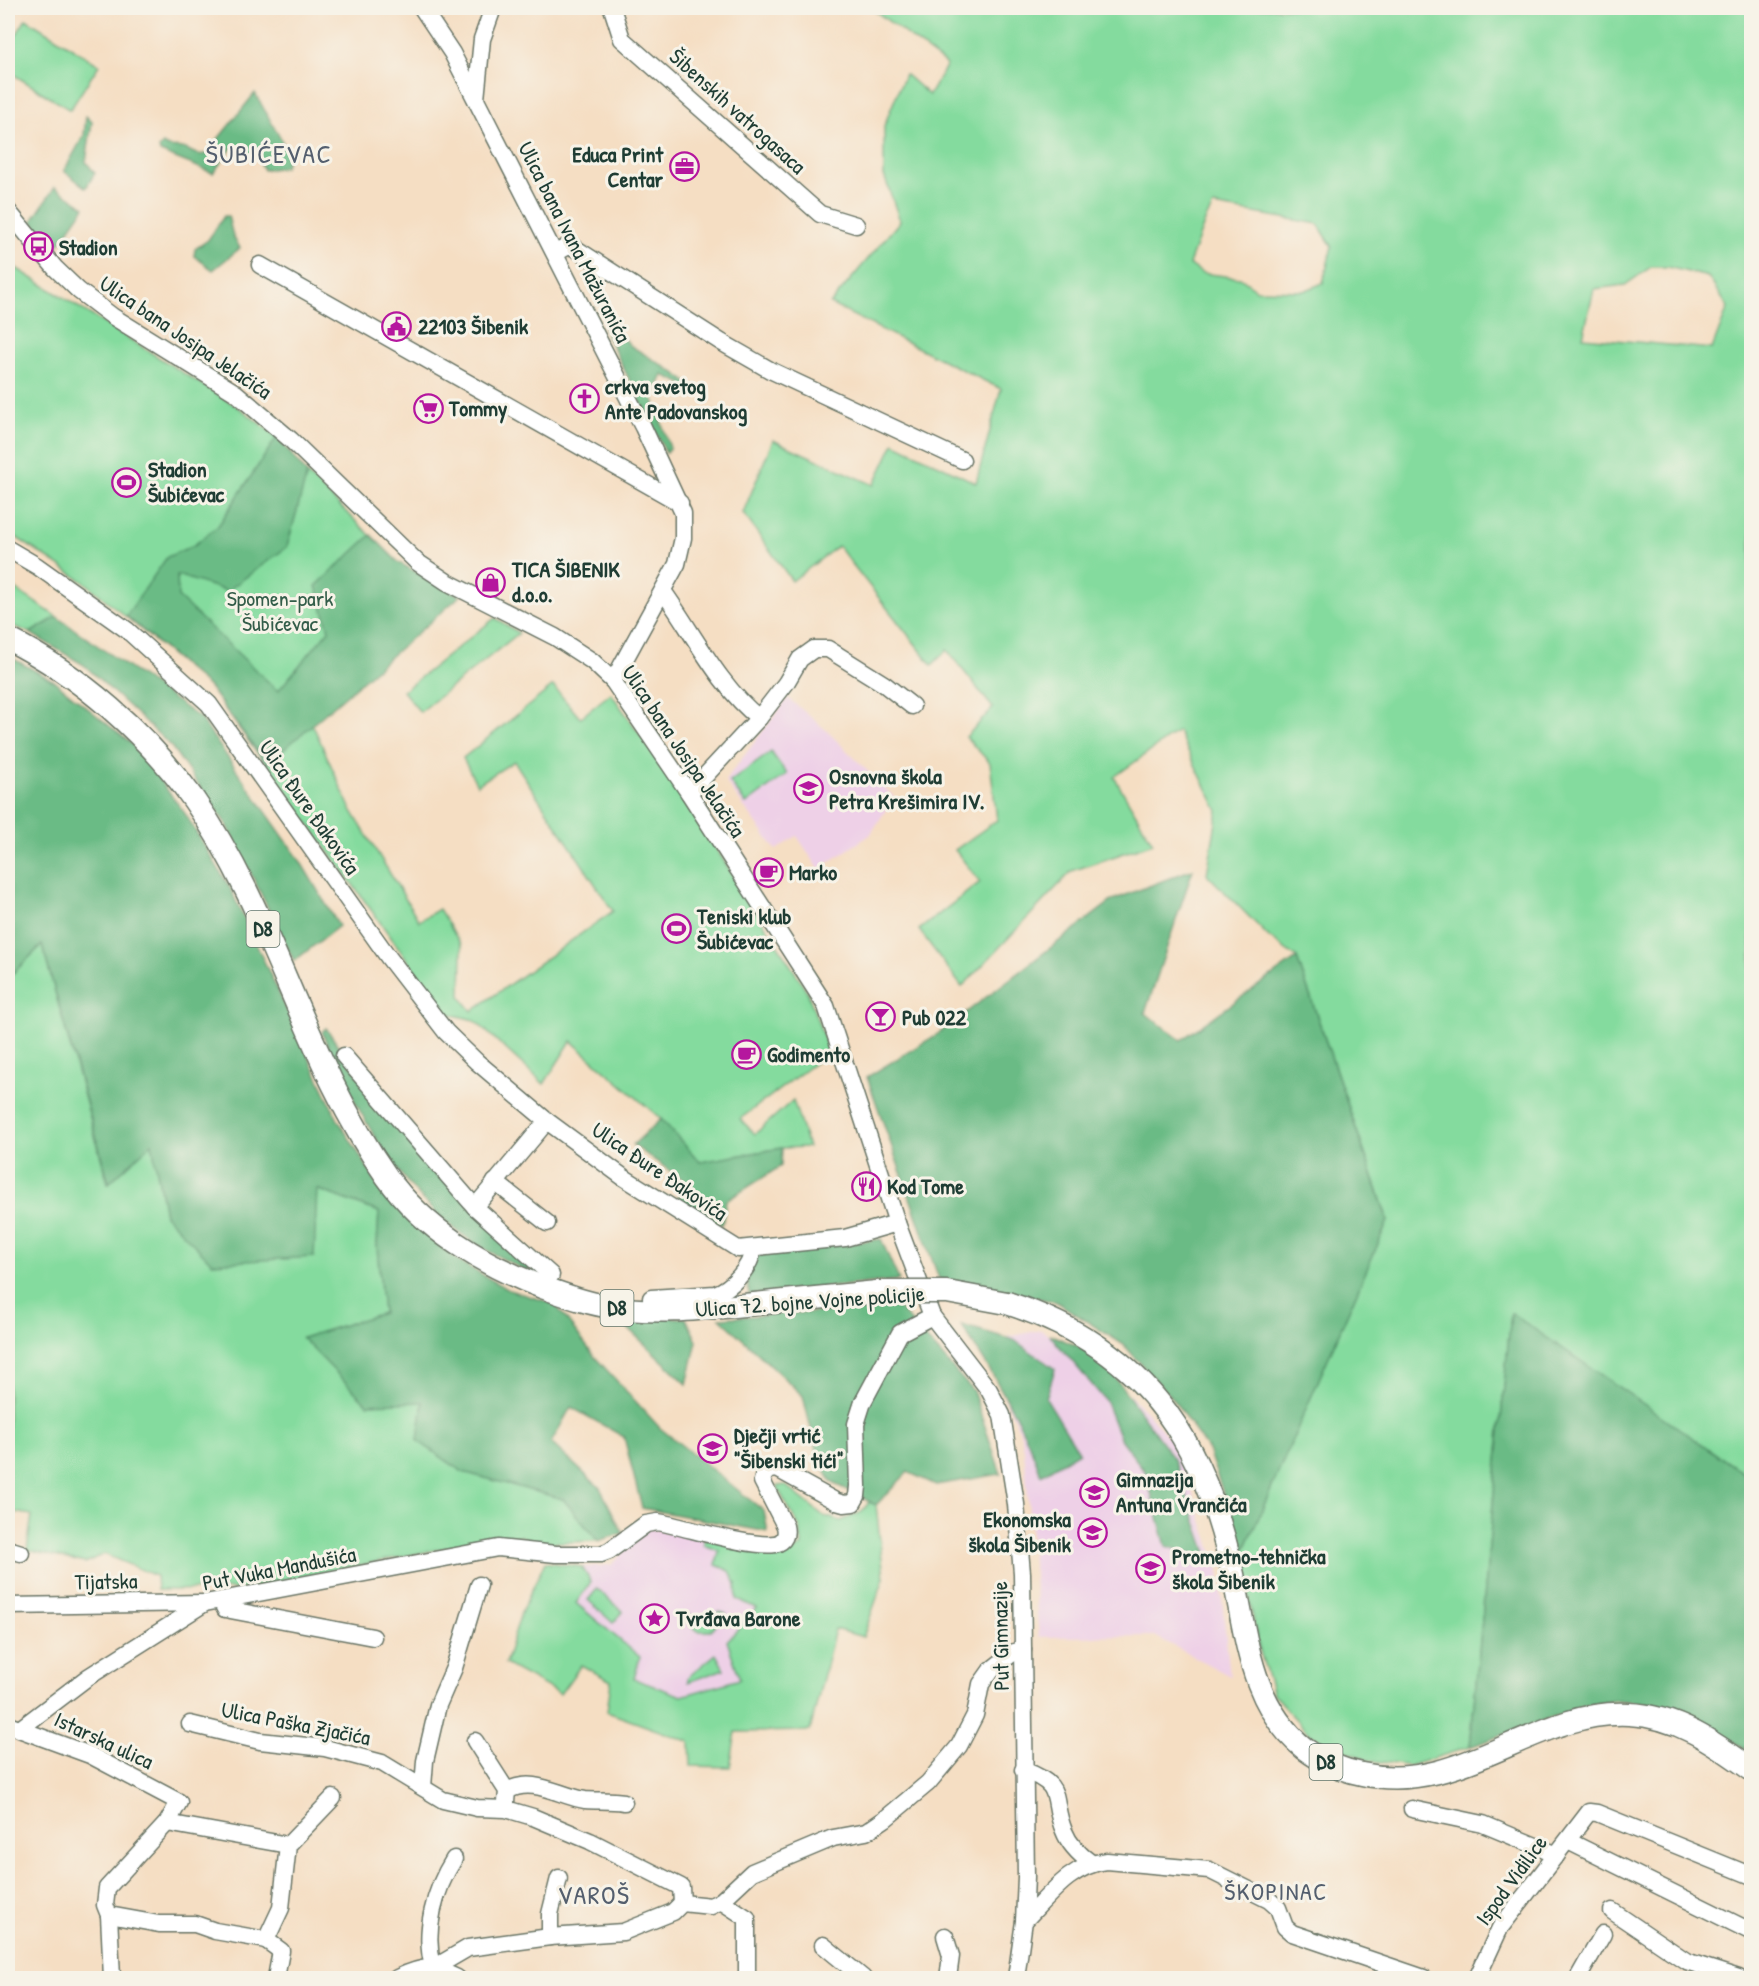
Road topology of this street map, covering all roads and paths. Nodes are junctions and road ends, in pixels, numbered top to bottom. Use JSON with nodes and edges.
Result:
{"nodes":[{"id":1,"x":422,"y":8,"type":"edge"},
{"id":2,"x":493,"y":8,"type":"edge"},
{"id":3,"x":612,"y":8,"type":"edge"},
{"id":4,"x":476,"y":99,"type":"junction"},
{"id":5,"x":8,"y":211,"type":"edge"},
{"id":6,"x":856,"y":225,"type":"dead end"},
{"id":7,"x":556,"y":253,"type":"junction"},
{"id":8,"x":260,"y":265,"type":"dead end"},
{"id":9,"x":962,"y":460,"type":"dead end"},
{"id":10,"x":680,"y":503,"type":"junction"},
{"id":11,"x":8,"y":549,"type":"edge"},
{"id":12,"x":663,"y":591,"type":"junction"},
{"id":13,"x":8,"y":639,"type":"edge"},
{"id":14,"x":613,"y":681,"type":"junction"},
{"id":15,"x":912,"y":705,"type":"dead end"},
{"id":16,"x":759,"y":718,"type":"junction"},
{"id":17,"x":689,"y":793,"type":"junction"},
{"id":18,"x":344,"y":1056,"type":"dead end"},
{"id":19,"x":547,"y":1121,"type":"junction"},
{"id":20,"x":495,"y":1182,"type":"junction"},
{"id":21,"x":475,"y":1207,"type":"junction"},
{"id":22,"x":547,"y":1223,"type":"dead end"},
{"id":23,"x":897,"y":1223,"type":"junction"},
{"id":24,"x":753,"y":1250,"type":"junction"},
{"id":25,"x":551,"y":1275,"type":"dead end"},
{"id":26,"x":651,"y":1298,"type":"dead end"},
{"id":27,"x":932,"y":1316,"type":"junction"},
{"id":28,"x":479,"y":1585,"type":"dead end"},
{"id":29,"x":213,"y":1602,"type":"junction"},
{"id":30,"x":8,"y":1606,"type":"edge"},
{"id":31,"x":372,"y":1637,"type":"dead end"},
{"id":32,"x":1023,"y":1650,"type":"junction"},
{"id":33,"x":190,"y":1724,"type":"dead end"},
{"id":34,"x":14,"y":1726,"type":"edge"},
{"id":35,"x":475,"y":1741,"type":"dead end"},
{"id":36,"x":1023,"y":1770,"type":"junction"},
{"id":37,"x":1752,"y":1770,"type":"edge"},
{"id":38,"x":423,"y":1787,"type":"junction"},
{"id":39,"x":507,"y":1791,"type":"junction"},
{"id":40,"x":333,"y":1797,"type":"dead end"},
{"id":41,"x":624,"y":1802,"type":"dead end"},
{"id":42,"x":506,"y":1809,"type":"junction"},
{"id":43,"x":1412,"y":1809,"type":"dead end"},
{"id":44,"x":167,"y":1823,"type":"junction"},
{"id":45,"x":1568,"y":1841,"type":"junction"},
{"id":46,"x":288,"y":1845,"type":"junction"},
{"id":47,"x":1557,"y":1855,"type":"junction"},
{"id":48,"x":454,"y":1859,"type":"dead end"},
{"id":49,"x":1091,"y":1863,"type":"junction"},
{"id":50,"x":1752,"y":1876,"type":"edge"},
{"id":51,"x":560,"y":1878,"type":"dead end"},
{"id":52,"x":721,"y":1901,"type":"junction"},
{"id":53,"x":682,"y":1904,"type":"junction"},
{"id":54,"x":1612,"y":1911,"type":"dead end"},
{"id":55,"x":109,"y":1915,"type":"junction"},
{"id":56,"x":1024,"y":1921,"type":"junction"},
{"id":57,"x":1752,"y":1932,"type":"edge"},
{"id":58,"x":1603,"y":1934,"type":"dead end"},
{"id":59,"x":945,"y":1936,"type":"dead end"},
{"id":60,"x":550,"y":1937,"type":"junction"},
{"id":61,"x":266,"y":1940,"type":"junction"},
{"id":62,"x":824,"y":1945,"type":"dead end"},
{"id":63,"x":437,"y":1971,"type":"edge"},
{"id":64,"x":112,"y":1978,"type":"edge"},
{"id":65,"x":276,"y":1978,"type":"edge"},
{"id":66,"x":397,"y":1978,"type":"edge"},
{"id":67,"x":457,"y":1978,"type":"edge"},
{"id":68,"x":747,"y":1978,"type":"edge"},
{"id":69,"x":864,"y":1978,"type":"edge"},
{"id":70,"x":948,"y":1978,"type":"edge"},
{"id":71,"x":1016,"y":1978,"type":"edge"},
{"id":72,"x":1424,"y":1978,"type":"edge"},
{"id":73,"x":1477,"y":1978,"type":"edge"},
{"id":74,"x":1578,"y":1978,"type":"edge"},
{"id":75,"x":1739,"y":1978,"type":"edge"}],
"edges":[{"from":1,"to":4,"type":"street","name":"Ulica bana Ivana Mažuranića"},
{"from":2,"to":4,"type":"street"},
{"from":3,"to":6,"type":"street","name":"Šibenskih vatrogasaca"},
{"from":4,"to":7,"type":"street","name":"Ulica bana Ivana Mažuranića"},
{"from":5,"to":14,"type":"street","name":"Ulica bana Josipa Jelačića"},
{"from":7,"to":9,"type":"street"},
{"from":7,"to":10,"type":"street","name":"Ulica bana Ivana Mažuranića"},
{"from":8,"to":10,"type":"street"},
{"from":10,"to":12,"type":"street","name":"Ulica bana Ivana Mažuranića"},
{"from":11,"to":19,"type":"street","name":"Ulica Đure Đakovića"},
{"from":12,"to":14,"type":"street","name":"Ulica bana Ivana Mažuranića"},
{"from":12,"to":16,"type":"street"},
{"from":13,"to":37,"type":"main road","name":"Ulica 72. bojne Vojne policije","number":"D8","bridge":true},
{"from":14,"to":17,"type":"street","name":"Ulica bana Josipa Jelačića"},
{"from":15,"to":16,"type":"street"},
{"from":16,"to":17,"type":"street"},
{"from":17,"to":23,"type":"street","name":"Ulica bana Josipa Jelačića"},
{"from":18,"to":21,"type":"street"},
{"from":19,"to":20,"type":"street"},
{"from":19,"to":24,"type":"street","name":"Ulica Đure Đakovića"},
{"from":20,"to":21,"type":"street"},
{"from":20,"to":22,"type":"street"},
{"from":21,"to":25,"type":"street"},
{"from":23,"to":24,"type":"street","name":"Ulica Đure Đakovića"},
{"from":23,"to":27,"type":"street","name":"Ulica bana Josipa Jelačića"},
{"from":24,"to":26,"type":"street"},
{"from":27,"to":29,"type":"street","name":"Put Vuka Mandušića"},
{"from":27,"to":32,"type":"street","name":"Put Gimnazije"},
{"from":28,"to":38,"type":"street"},
{"from":29,"to":30,"type":"street","name":"Tijatska"},
{"from":29,"to":31,"type":"street"},
{"from":29,"to":34,"type":"street","name":"Put Vuka Mandušića"},
{"from":32,"to":36,"type":"street","name":"Put Gimnazije"},
{"from":32,"to":52,"type":"street"},
{"from":33,"to":38,"type":"street","name":"Ulica Paška Zjačića"},
{"from":34,"to":44,"type":"street","name":"Istarska ulica"},
{"from":35,"to":39,"type":"street"},
{"from":36,"to":49,"type":"street"},
{"from":36,"to":56,"type":"street","name":"Put Gimnazije"},
{"from":38,"to":42,"type":"street","name":"Ulica Paška Zjačića"},
{"from":39,"to":41,"type":"street"},
{"from":39,"to":42,"type":"street"},
{"from":40,"to":46,"type":"street"},
{"from":42,"to":53,"type":"street","name":"Ulica Paška Zjačića"},
{"from":43,"to":47,"type":"street"},
{"from":44,"to":46,"type":"street"},
{"from":44,"to":55,"type":"street"},
{"from":45,"to":47,"type":"street","name":"Ispod Vidilice"},
{"from":45,"to":50,"type":"street","name":"Ispod Vidilice"},
{"from":45,"to":57,"type":"street"},
{"from":46,"to":61,"type":"street"},
{"from":47,"to":73,"type":"street","name":"Ispod Vidilice"},
{"from":48,"to":63,"type":"street"},
{"from":49,"to":56,"type":"street"},
{"from":49,"to":72,"type":"street"},
{"from":51,"to":60,"type":"street"},
{"from":52,"to":53,"type":"street"},
{"from":52,"to":68,"type":"street"},
{"from":53,"to":60,"type":"street"},
{"from":54,"to":75,"type":"street"},
{"from":55,"to":61,"type":"street"},
{"from":55,"to":64,"type":"street"},
{"from":56,"to":71,"type":"street","name":"Put Gimnazije"},
{"from":58,"to":74,"type":"street"},
{"from":59,"to":70,"type":"street"},
{"from":60,"to":63,"type":"street"},
{"from":61,"to":65,"type":"street"},
{"from":62,"to":69,"type":"street"},
{"from":63,"to":66,"type":"street"},
{"from":63,"to":67,"type":"street"}]}
